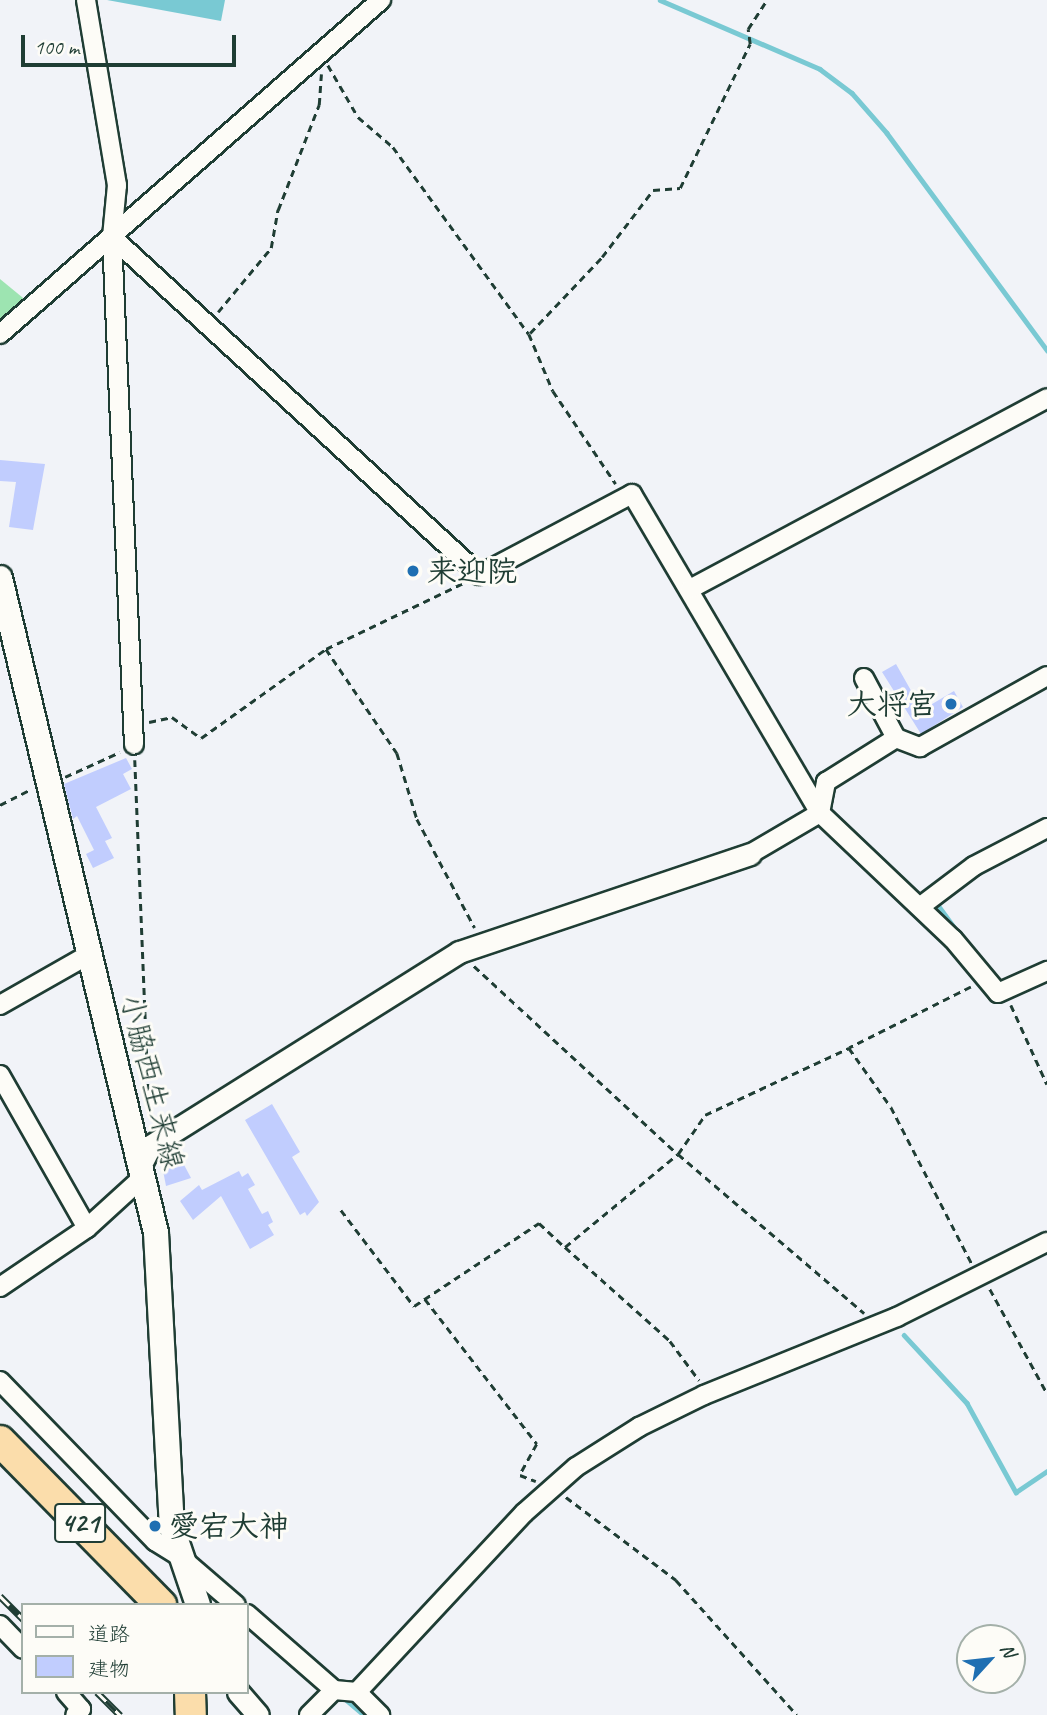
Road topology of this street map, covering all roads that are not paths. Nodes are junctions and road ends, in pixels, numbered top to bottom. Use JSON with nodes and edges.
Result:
{"nodes":[{"id":1,"x":86,"y":0,"type":"edge"},
{"id":2,"x":381,"y":0,"type":"edge"},
{"id":3,"x":111,"y":237,"type":"junction"},
{"id":4,"x":0,"y":334,"type":"edge"},
{"id":5,"x":1047,"y":398,"type":"edge"},
{"id":6,"x":0,"y":579,"type":"edge"},
{"id":7,"x":690,"y":589,"type":"junction"},
{"id":8,"x":1047,"y":676,"type":"edge"},
{"id":9,"x":863,"y":678,"type":"dead end"},
{"id":10,"x":896,"y":738,"type":"junction"},
{"id":11,"x":134,"y":745,"type":"road end"},
{"id":12,"x":820,"y":813,"type":"junction"},
{"id":13,"x":1047,"y":828,"type":"edge"},
{"id":14,"x":750,"y":854,"type":"joint"},
{"id":15,"x":920,"y":906,"type":"junction"},
{"id":16,"x":88,"y":955,"type":"junction"},
{"id":17,"x":1047,"y":971,"type":"edge"},
{"id":18,"x":0,"y":1005,"type":"edge"},
{"id":19,"x":0,"y":1075,"type":"edge"},
{"id":20,"x":144,"y":1163,"type":"junction"},
{"id":21,"x":87,"y":1228,"type":"junction"},
{"id":22,"x":1047,"y":1242,"type":"edge"},
{"id":23,"x":3,"y":1278,"type":"edge"},
{"id":24,"x":0,"y":1381,"type":"edge"},
{"id":25,"x":0,"y":1441,"type":"edge"},
{"id":26,"x":179,"y":1556,"type":"junction"},
{"id":27,"x":159,"y":1603,"type":"edge"},
{"id":28,"x":197,"y":1603,"type":"edge"},
{"id":29,"x":234,"y":1603,"type":"edge"},
{"id":30,"x":248,"y":1615,"type":"edge"},
{"id":31,"x":0,"y":1625,"type":"edge"},
{"id":32,"x":21,"y":1646,"type":"edge"},
{"id":33,"x":334,"y":1690,"type":"junction"},
{"id":34,"x":357,"y":1692,"type":"junction"},
{"id":35,"x":67,"y":1694,"type":"edge"},
{"id":36,"x":190,"y":1694,"type":"edge"},
{"id":37,"x":240,"y":1694,"type":"edge"},
{"id":38,"x":75,"y":1715,"type":"edge"},
{"id":39,"x":191,"y":1715,"type":"edge"},
{"id":40,"x":258,"y":1715,"type":"edge"},
{"id":41,"x":309,"y":1715,"type":"edge"},
{"id":42,"x":380,"y":1715,"type":"edge"}],
"edges":[{"from":1,"to":3,"type":"street"},
{"from":2,"to":3,"type":"street"},
{"from":3,"to":4,"type":"street"},
{"from":3,"to":7,"type":"street"},
{"from":3,"to":11,"type":"street"},
{"from":5,"to":7,"type":"street"},
{"from":6,"to":16,"type":"main road","name":"小脇西生来線"},
{"from":7,"to":12,"type":"street"},
{"from":8,"to":10,"type":"street"},
{"from":9,"to":10,"type":"street"},
{"from":10,"to":12,"type":"street"},
{"from":12,"to":14,"type":"street"},
{"from":12,"to":15,"type":"street"},
{"from":13,"to":15,"type":"street"},
{"from":14,"to":20,"type":"street"},
{"from":15,"to":17,"type":"street"},
{"from":16,"to":18,"type":"street"},
{"from":16,"to":20,"type":"main road","name":"小脇西生来線"},
{"from":19,"to":21,"type":"street"},
{"from":20,"to":21,"type":"street"},
{"from":20,"to":26,"type":"main road","name":"小脇西生来線"},
{"from":21,"to":23,"type":"street"},
{"from":22,"to":34,"type":"street"},
{"from":24,"to":26,"type":"street"},
{"from":25,"to":27,"type":"highway","number":"421"},
{"from":26,"to":28,"type":"main road","name":"小脇西生来線"},
{"from":26,"to":29,"type":"street"},
{"from":30,"to":33,"type":"street"},
{"from":31,"to":32,"type":"street"},
{"from":33,"to":34,"type":"street"},
{"from":33,"to":41,"type":"street"},
{"from":34,"to":42,"type":"street"},
{"from":35,"to":38,"type":"street"},
{"from":36,"to":39,"type":"highway"},
{"from":37,"to":40,"type":"street"}]}
